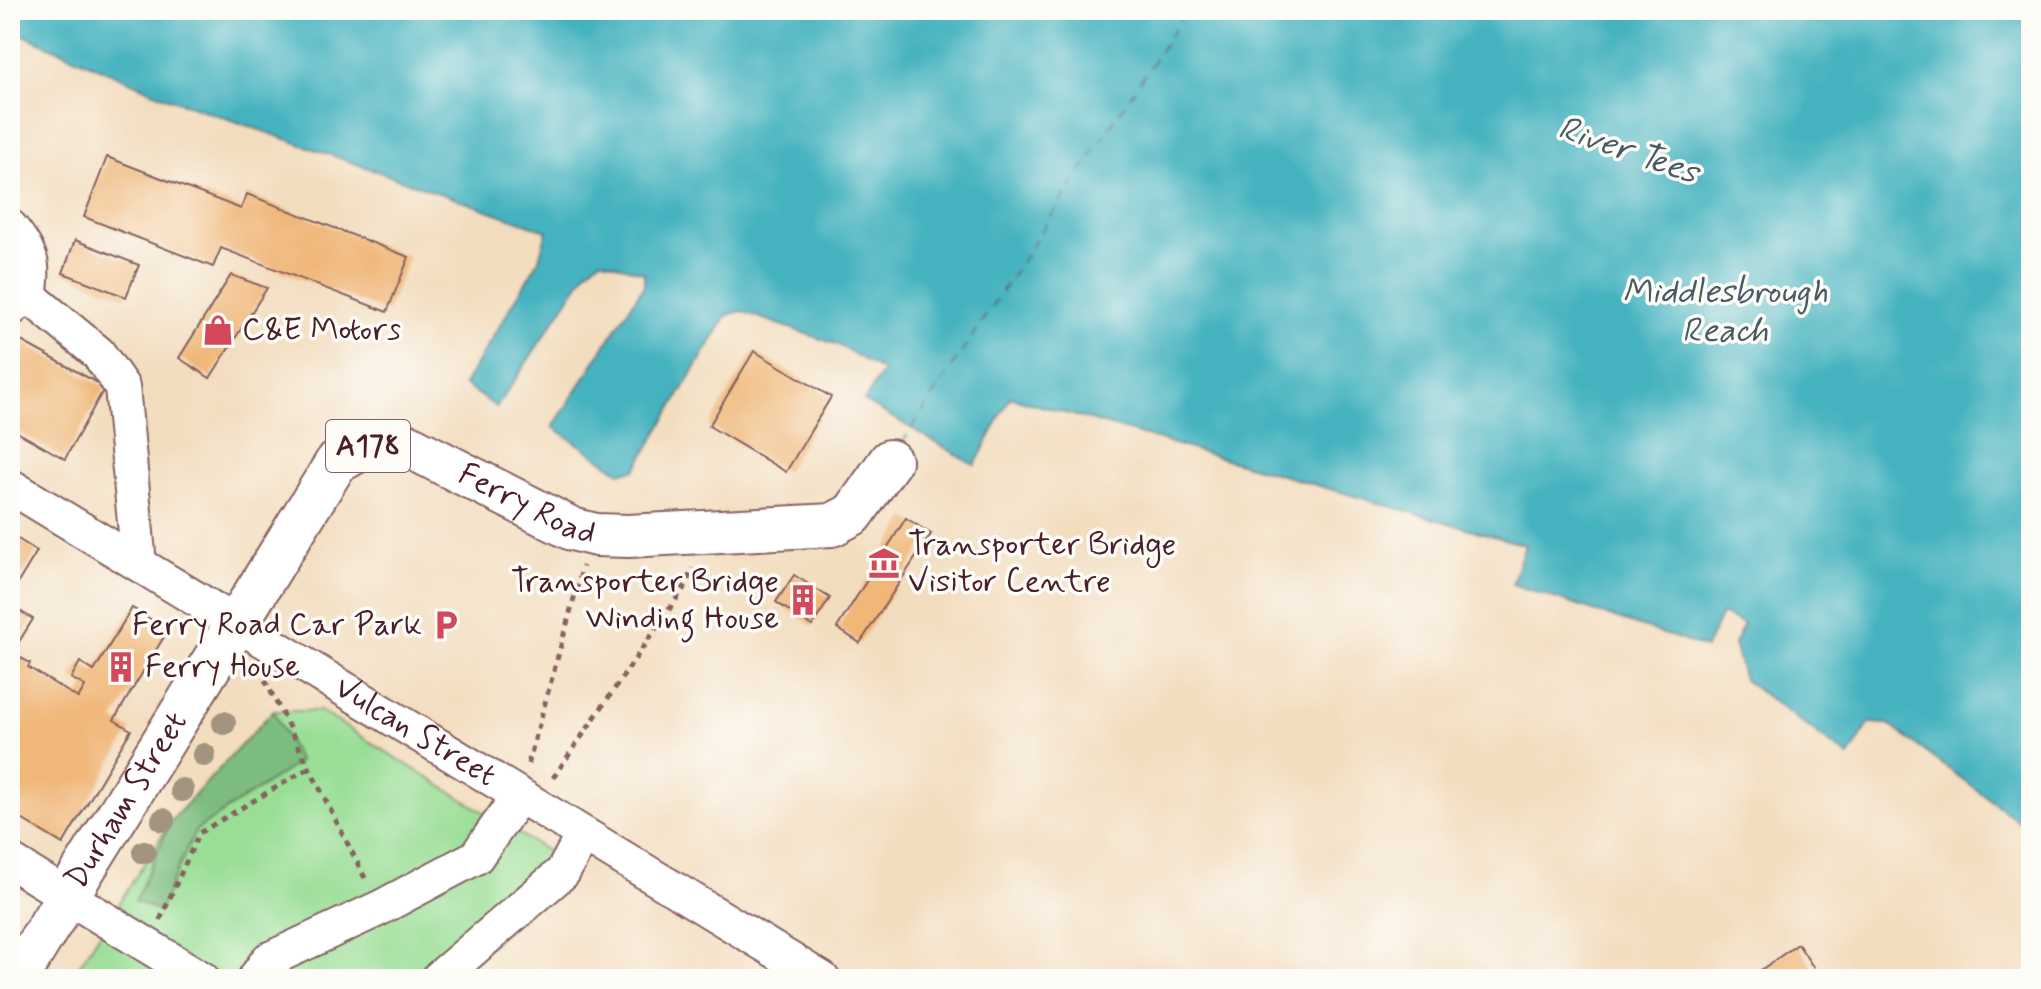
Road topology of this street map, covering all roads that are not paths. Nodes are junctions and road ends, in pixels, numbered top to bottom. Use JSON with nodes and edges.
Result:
{"nodes":[{"id":1,"x":10,"y":227,"type":"edge"},
{"id":2,"x":19,"y":303,"type":"edge"},
{"id":3,"x":890,"y":461,"type":"dead end"},
{"id":4,"x":10,"y":486,"type":"edge"},
{"id":5,"x":139,"y":564,"type":"junction"},
{"id":6,"x":236,"y":623,"type":"junction"},
{"id":7,"x":519,"y":796,"type":"junction"},
{"id":8,"x":583,"y":835,"type":"junction"},
{"id":9,"x":10,"y":861,"type":"edge"},
{"id":10,"x":65,"y":895,"type":"junction"},
{"id":11,"x":16,"y":979,"type":"edge"},
{"id":12,"x":202,"y":979,"type":"edge"},
{"id":13,"x":255,"y":979,"type":"edge"},
{"id":14,"x":438,"y":979,"type":"edge"},
{"id":15,"x":822,"y":979,"type":"edge"}],
"edges":[{"from":1,"to":2,"type":"street"},
{"from":2,"to":5,"type":"street"},
{"from":3,"to":6,"type":"main road","name":"Ferry Road","number":"A178"},
{"from":4,"to":5,"type":"street","name":"Vulcan Street"},
{"from":5,"to":6,"type":"street","name":"Vulcan Street"},
{"from":6,"to":7,"type":"street","name":"Vulcan Street"},
{"from":6,"to":10,"type":"main road","name":"Durham Street","number":"A178"},
{"from":7,"to":8,"type":"street","name":"Vulcan Street"},
{"from":7,"to":13,"type":"street"},
{"from":8,"to":14,"type":"street"},
{"from":8,"to":15,"type":"street","name":"Vulcan Street"},
{"from":9,"to":10,"type":"street"},
{"from":10,"to":11,"type":"main road","name":"Durham Street","number":"A178"},
{"from":10,"to":12,"type":"street"}]}
